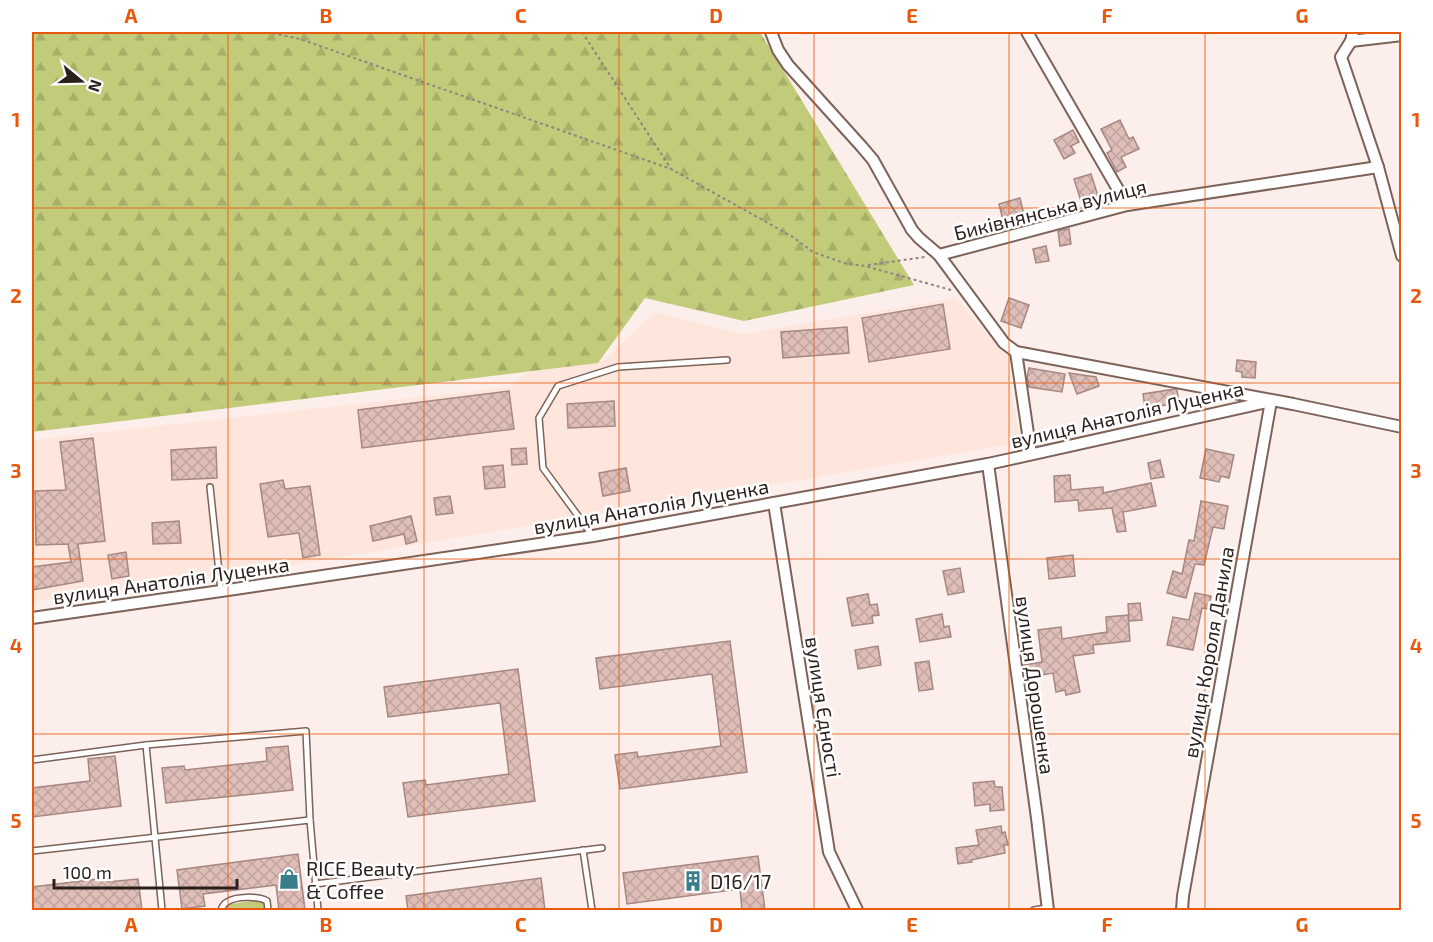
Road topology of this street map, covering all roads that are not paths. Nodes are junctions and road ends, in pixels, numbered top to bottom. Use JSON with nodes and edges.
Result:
{"nodes":[{"id":1,"x":771,"y":32,"type":"edge"},
{"id":2,"x":1027,"y":32,"type":"edge"},
{"id":3,"x":1401,"y":35,"type":"edge"},
{"id":4,"x":1352,"y":36,"type":"edge"},
{"id":5,"x":1378,"y":167,"type":"junction"},
{"id":6,"x":1127,"y":205,"type":"junction"},
{"id":7,"x":939,"y":255,"type":"junction"},
{"id":8,"x":1401,"y":256,"type":"edge"},
{"id":9,"x":1017,"y":352,"type":"junction"},
{"id":10,"x":728,"y":360,"type":"dead end"},
{"id":11,"x":1271,"y":401,"type":"junction"},
{"id":12,"x":1401,"y":427,"type":"edge"},
{"id":13,"x":1031,"y":454,"type":"junction"},
{"id":14,"x":988,"y":464,"type":"junction"},
{"id":15,"x":210,"y":487,"type":"dead end"},
{"id":16,"x":774,"y":503,"type":"junction"},
{"id":17,"x":593,"y":536,"type":"junction"},
{"id":18,"x":221,"y":591,"type":"junction"},
{"id":19,"x":32,"y":618,"type":"edge"},
{"id":20,"x":146,"y":745,"type":"junction"},
{"id":21,"x":32,"y":760,"type":"edge"},
{"id":22,"x":310,"y":820,"type":"junction"},
{"id":23,"x":154,"y":837,"type":"junction"},
{"id":24,"x":602,"y":848,"type":"dead end"},
{"id":25,"x":583,"y":850,"type":"junction"},
{"id":26,"x":32,"y":851,"type":"edge"},
{"id":27,"x":315,"y":884,"type":"junction"},
{"id":28,"x":1048,"y":909,"type":"edge"},
{"id":29,"x":162,"y":910,"type":"edge"},
{"id":30,"x":221,"y":910,"type":"edge"},
{"id":31,"x":268,"y":910,"type":"edge"},
{"id":32,"x":318,"y":910,"type":"edge"},
{"id":33,"x":592,"y":910,"type":"edge"},
{"id":34,"x":857,"y":910,"type":"edge"},
{"id":35,"x":1034,"y":910,"type":"edge"},
{"id":36,"x":1182,"y":910,"type":"edge"}],
"edges":[{"from":1,"to":7,"type":"street","name":"Биківнянська вулиця"},
{"from":2,"to":6,"type":"street"},
{"from":3,"to":4,"type":"street"},
{"from":4,"to":5,"type":"street"},
{"from":5,"to":6,"type":"street","name":"Биківнянська вулиця"},
{"from":5,"to":8,"type":"street"},
{"from":6,"to":7,"type":"street","name":"Биківнянська вулиця"},
{"from":7,"to":9,"type":"street"},
{"from":9,"to":11,"type":"street","name":"вулиця Анатолія Луценка"},
{"from":9,"to":13,"type":"street"},
{"from":10,"to":17,"type":"lane"},
{"from":11,"to":12,"type":"street","name":"вулиця Анатолія Луценка"},
{"from":11,"to":13,"type":"street","name":"вулиця Анатолія Луценка"},
{"from":11,"to":36,"type":"street","name":"вулиця Короля Данила"},
{"from":13,"to":14,"type":"street","name":"вулиця Анатолія Луценка"},
{"from":14,"to":16,"type":"street","name":"вулиця Анатолія Луценка"},
{"from":14,"to":28,"type":"street","name":"вулиця Дорошенка"},
{"from":15,"to":18,"type":"lane"},
{"from":16,"to":17,"type":"street","name":"вулиця Анатолія Луценка"},
{"from":16,"to":34,"type":"street","name":"вулиця Єдності"},
{"from":17,"to":18,"type":"street","name":"вулиця Анатолія Луценка"},
{"from":18,"to":19,"type":"street","name":"вулиця Анатолія Луценка"},
{"from":20,"to":21,"type":"lane"},
{"from":20,"to":22,"type":"lane"},
{"from":20,"to":23,"type":"lane"},
{"from":22,"to":23,"type":"lane"},
{"from":22,"to":27,"type":"lane"},
{"from":23,"to":26,"type":"lane"},
{"from":23,"to":29,"type":"lane"},
{"from":24,"to":25,"type":"lane"},
{"from":25,"to":27,"type":"lane"},
{"from":25,"to":33,"type":"lane"},
{"from":27,"to":32,"type":"lane"},
{"from":28,"to":35,"type":"lane"},
{"from":30,"to":31,"type":"lane"}]}
